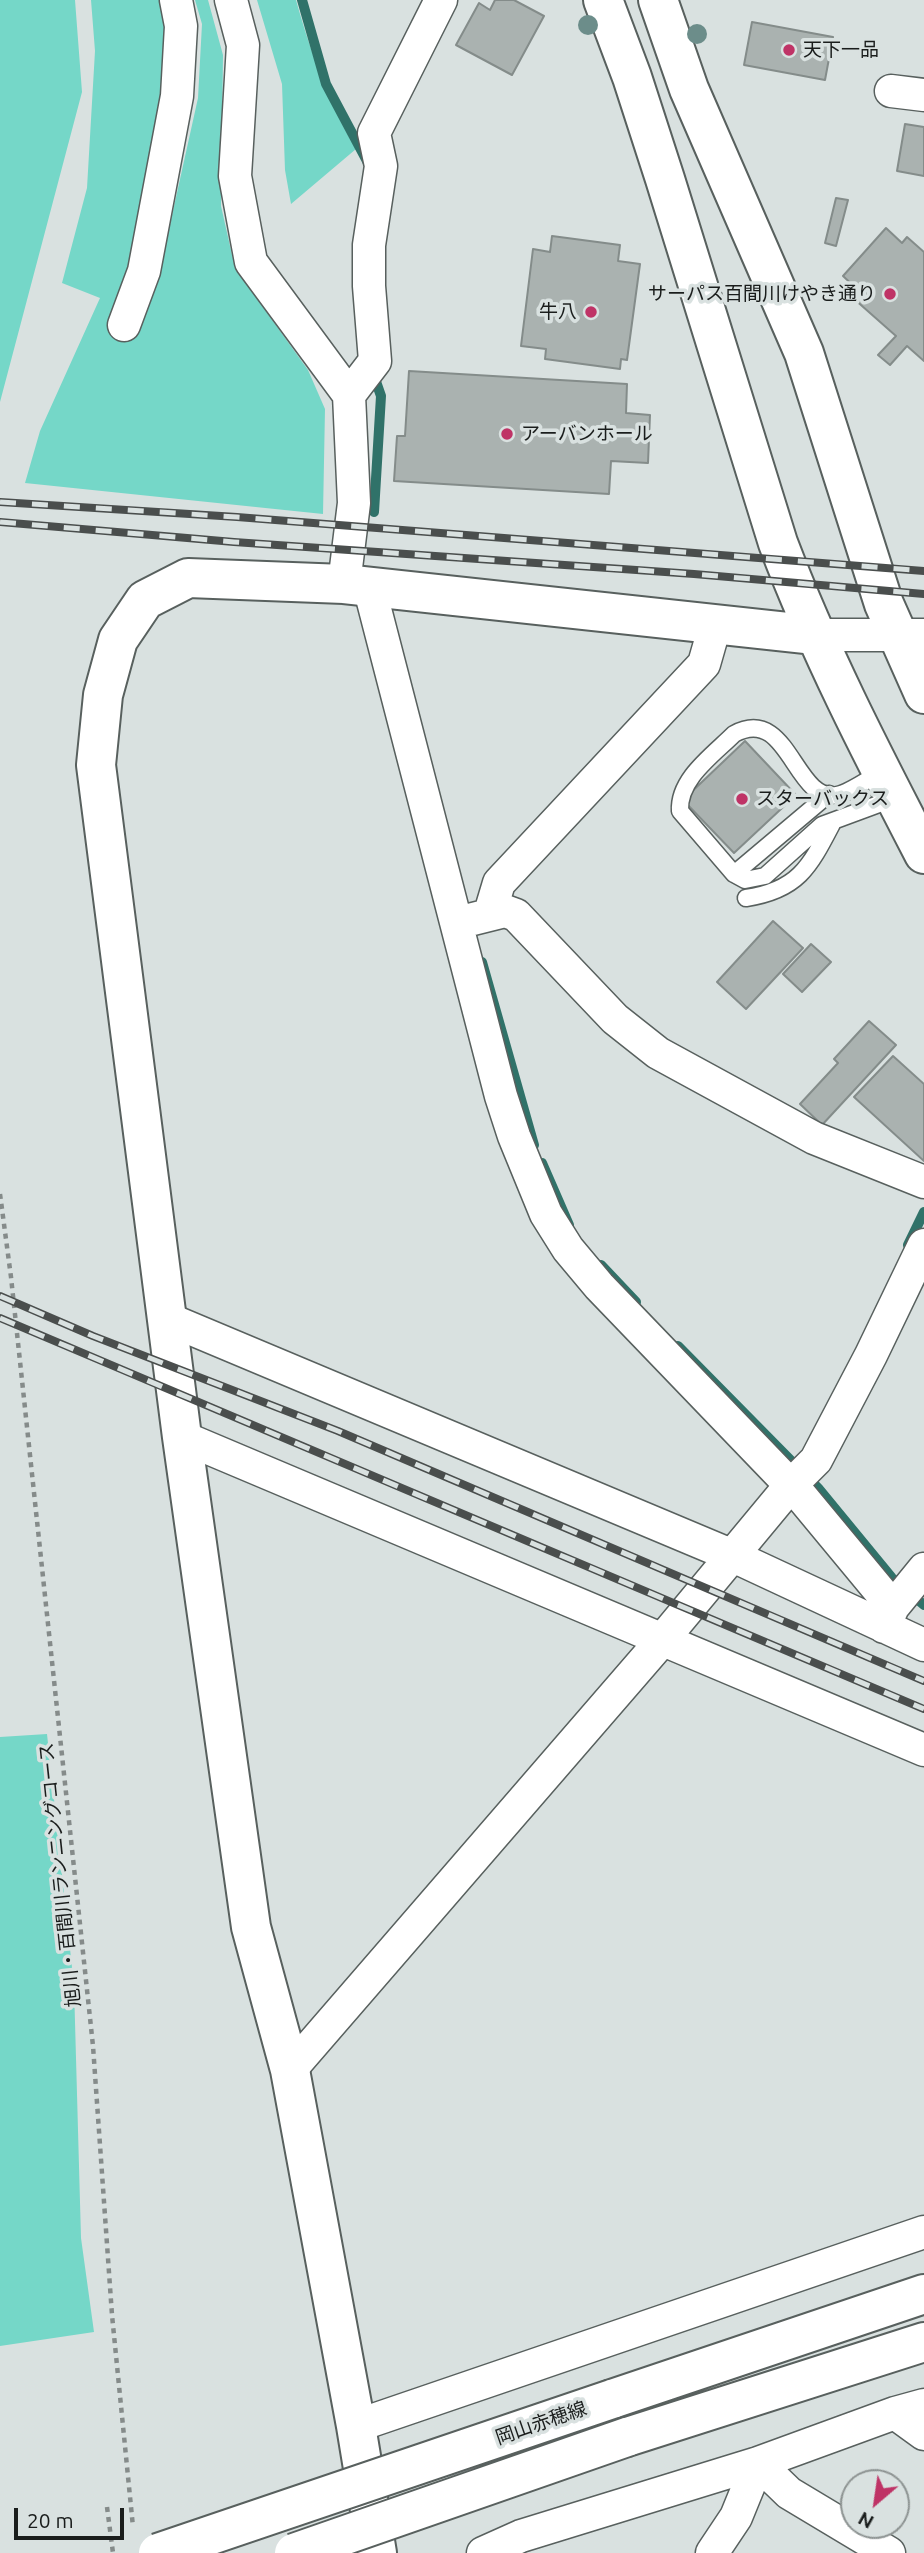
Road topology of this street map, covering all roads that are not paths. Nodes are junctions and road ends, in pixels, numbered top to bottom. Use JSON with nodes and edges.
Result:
{"nodes":[{"id":1,"x":176,"y":0,"type":"edge"},
{"id":2,"x":231,"y":0,"type":"edge"},
{"id":3,"x":441,"y":0,"type":"edge"},
{"id":4,"x":603,"y":0,"type":"edge"},
{"id":5,"x":658,"y":0,"type":"edge"},
{"id":6,"x":891,"y":91,"type":"dead end"},
{"id":7,"x":924,"y":94,"type":"edge"},
{"id":8,"x":124,"y":325,"type":"dead end"},
{"id":9,"x":349,"y":395,"type":"junction"},
{"id":10,"x":356,"y":585,"type":"junction"},
{"id":11,"x":716,"y":622,"type":"junction"},
{"id":12,"x":815,"y":635,"type":"junction"},
{"id":13,"x":911,"y":635,"type":"edge"},
{"id":14,"x":924,"y":694,"type":"edge"},
{"id":15,"x":888,"y":785,"type":"junction"},
{"id":16,"x":829,"y":794,"type":"junction"},
{"id":17,"x":833,"y":822,"type":"junction"},
{"id":18,"x":924,"y":855,"type":"edge"},
{"id":19,"x":734,"y":874,"type":"junction"},
{"id":20,"x":746,"y":898,"type":"dead end"},
{"id":21,"x":472,"y":919,"type":"junction"},
{"id":22,"x":924,"y":1182,"type":"edge"},
{"id":23,"x":924,"y":1245,"type":"edge"},
{"id":24,"x":168,"y":1320,"type":"junction"},
{"id":25,"x":182,"y":1437,"type":"junction"},
{"id":26,"x":799,"y":1478,"type":"junction"},
{"id":27,"x":733,"y":1556,"type":"junction"},
{"id":28,"x":903,"y":1596,"type":"edge"},
{"id":29,"x":663,"y":1639,"type":"junction"},
{"id":30,"x":924,"y":1645,"type":"edge"},
{"id":31,"x":924,"y":1749,"type":"edge"},
{"id":32,"x":290,"y":2070,"type":"junction"},
{"id":33,"x":924,"y":2232,"type":"edge"},
{"id":34,"x":924,"y":2294,"type":"edge"},
{"id":35,"x":924,"y":2342,"type":"edge"},
{"id":36,"x":910,"y":2409,"type":"edge"},
{"id":37,"x":356,"y":2426,"type":"junction"},
{"id":38,"x":924,"y":2434,"type":"edge"},
{"id":39,"x":758,"y":2463,"type":"junction"},
{"id":40,"x":147,"y":2547,"type":"edge"},
{"id":41,"x":294,"y":2553,"type":"edge"},
{"id":42,"x":377,"y":2553,"type":"edge"},
{"id":43,"x":484,"y":2553,"type":"edge"},
{"id":44,"x":712,"y":2553,"type":"edge"},
{"id":45,"x":889,"y":2553,"type":"edge"}],
"edges":[{"from":1,"to":8,"type":"street"},
{"from":2,"to":9,"type":"street"},
{"from":3,"to":9,"type":"street"},
{"from":4,"to":12,"type":"street"},
{"from":5,"to":13,"type":"street"},
{"from":6,"to":7,"type":"street"},
{"from":9,"to":10,"type":"street"},
{"from":10,"to":11,"type":"street"},
{"from":10,"to":21,"type":"street"},
{"from":10,"to":24,"type":"street"},
{"from":11,"to":12,"type":"street"},
{"from":11,"to":21,"type":"street"},
{"from":12,"to":13,"type":"street"},
{"from":12,"to":15,"type":"street"},
{"from":13,"to":14,"type":"street"},
{"from":15,"to":16,"type":"lane"},
{"from":15,"to":17,"type":"lane"},
{"from":15,"to":18,"type":"street"},
{"from":16,"to":19,"type":"lane"},
{"from":16,"to":19,"type":"lane"},
{"from":17,"to":19,"type":"lane"},
{"from":17,"to":20,"type":"lane"},
{"from":21,"to":22,"type":"street"},
{"from":21,"to":26,"type":"street"},
{"from":23,"to":26,"type":"street"},
{"from":24,"to":25,"type":"street"},
{"from":24,"to":27,"type":"street"},
{"from":25,"to":29,"type":"street"},
{"from":25,"to":32,"type":"street"},
{"from":26,"to":27,"type":"street"},
{"from":26,"to":28,"type":"street"},
{"from":27,"to":28,"type":"street"},
{"from":27,"to":29,"type":"street"},
{"from":28,"to":30,"type":"street"},
{"from":29,"to":31,"type":"street"},
{"from":29,"to":32,"type":"street"},
{"from":32,"to":37,"type":"street"},
{"from":33,"to":37,"type":"street"},
{"from":34,"to":40,"type":"street","name":"岡山赤穂線","bridge":true},
{"from":35,"to":41,"type":"street","bridge":true},
{"from":36,"to":38,"type":"street"},
{"from":36,"to":39,"type":"street"},
{"from":37,"to":42,"type":"street"},
{"from":39,"to":43,"type":"street"},
{"from":39,"to":44,"type":"street"},
{"from":39,"to":45,"type":"street"}]}
